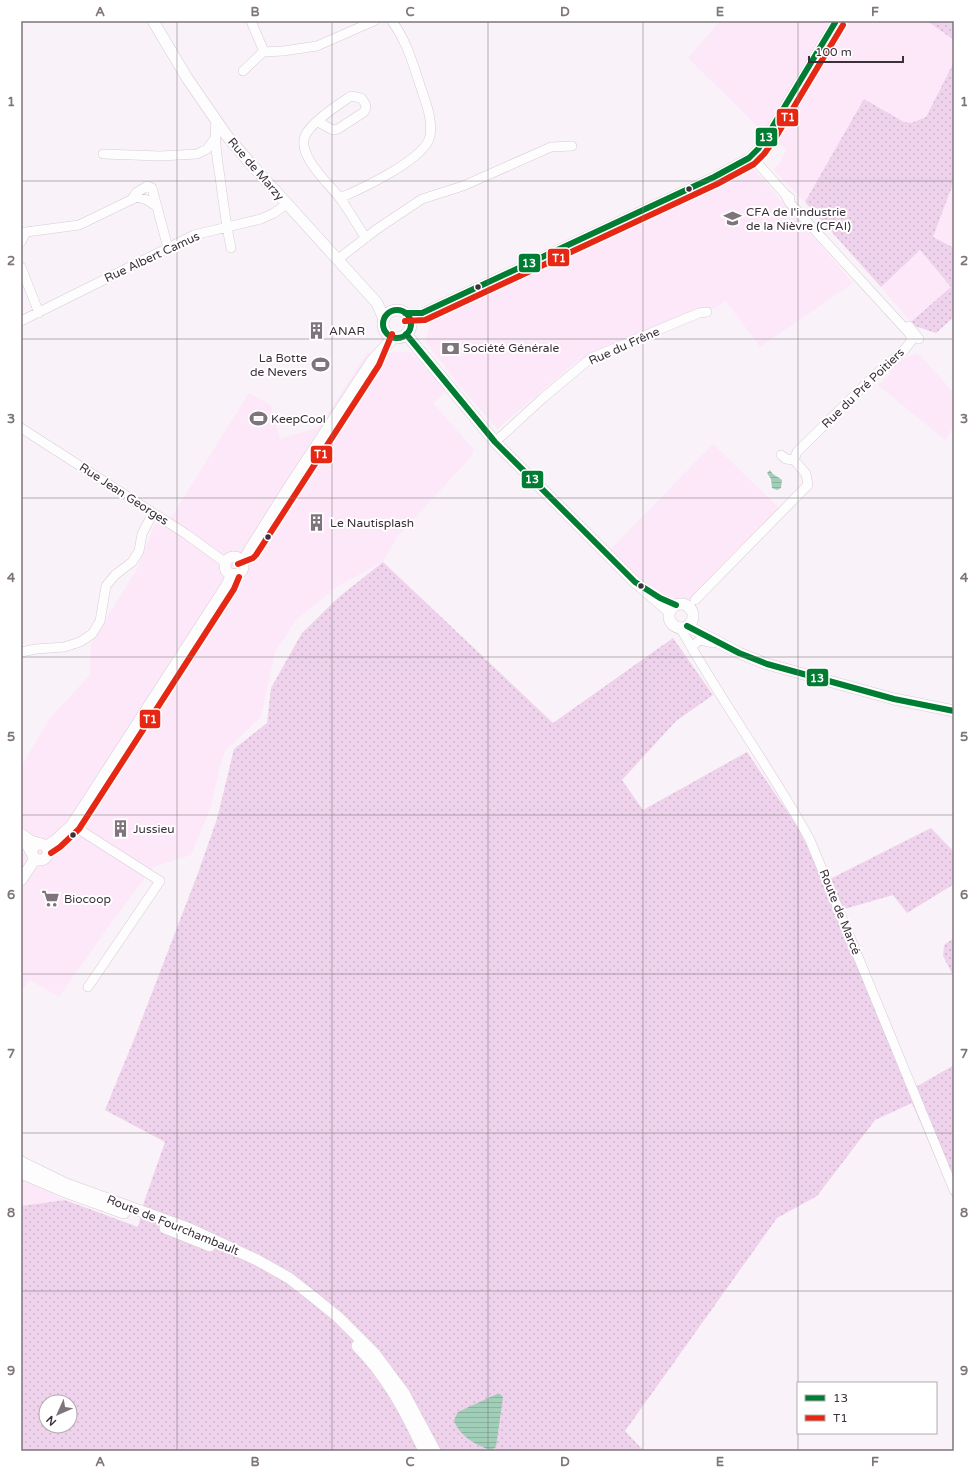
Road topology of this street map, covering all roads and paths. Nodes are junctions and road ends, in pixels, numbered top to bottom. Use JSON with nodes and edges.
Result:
{"nodes":[{"id":1,"x":153,"y":21,"type":"edge"},
{"id":2,"x":251,"y":21,"type":"edge"},
{"id":3,"x":372,"y":21,"type":"edge"},
{"id":4,"x":392,"y":21,"type":"edge"},
{"id":5,"x":836,"y":21,"type":"edge"},
{"id":6,"x":263,"y":52,"type":"junction"},
{"id":7,"x":243,"y":71,"type":"dead end"},
{"id":8,"x":216,"y":121,"type":"junction"},
{"id":9,"x":318,"y":122,"type":"junction"},
{"id":10,"x":572,"y":146,"type":"dead end"},
{"id":11,"x":212,"y":150,"type":"junction"},
{"id":12,"x":104,"y":154,"type":"dead end"},
{"id":13,"x":751,"y":156,"type":"junction"},
{"id":14,"x":340,"y":198,"type":"junction"},
{"id":15,"x":132,"y":199,"type":"junction"},
{"id":16,"x":287,"y":204,"type":"junction"},
{"id":17,"x":156,"y":206,"type":"junction"},
{"id":18,"x":227,"y":227,"type":"junction"},
{"id":19,"x":24,"y":232,"type":"edge"},
{"id":20,"x":366,"y":238,"type":"junction"},
{"id":21,"x":21,"y":242,"type":"edge"},
{"id":22,"x":168,"y":248,"type":"junction"},
{"id":23,"x":231,"y":248,"type":"dead end"},
{"id":24,"x":337,"y":260,"type":"junction"},
{"id":25,"x":21,"y":267,"type":"edge"},
{"id":26,"x":377,"y":303,"type":"junction"},
{"id":27,"x":392,"y":311,"type":"junction"},
{"id":28,"x":707,"y":312,"type":"dead end"},
{"id":29,"x":39,"y":313,"type":"junction"},
{"id":30,"x":405,"y":313,"type":"junction"},
{"id":31,"x":422,"y":313,"type":"junction"},
{"id":32,"x":384,"y":320,"type":"junction"},
{"id":33,"x":21,"y":321,"type":"edge"},
{"id":34,"x":408,"y":329,"type":"junction"},
{"id":35,"x":389,"y":334,"type":"junction"},
{"id":36,"x":21,"y":428,"type":"edge"},
{"id":37,"x":495,"y":442,"type":"junction"},
{"id":38,"x":781,"y":456,"type":"dead end"},
{"id":39,"x":794,"y":460,"type":"junction"},
{"id":40,"x":153,"y":513,"type":"junction"},
{"id":41,"x":235,"y":561,"type":"junction"},
{"id":42,"x":232,"y":574,"type":"junction"},
{"id":43,"x":685,"y":615,"type":"junction"},
{"id":44,"x":722,"y":644,"type":"junction"},
{"id":45,"x":692,"y":648,"type":"junction"},
{"id":46,"x":21,"y":652,"type":"edge"},
{"id":47,"x":954,"y":711,"type":"edge"},
{"id":48,"x":72,"y":825,"type":"junction"},
{"id":49,"x":21,"y":834,"type":"edge"},
{"id":50,"x":44,"y":845,"type":"junction"},
{"id":51,"x":34,"y":858,"type":"junction"},
{"id":52,"x":21,"y":880,"type":"edge"},
{"id":53,"x":88,"y":987,"type":"dead end"},
{"id":54,"x":21,"y":1162,"type":"edge"},
{"id":55,"x":21,"y":1173,"type":"edge"},
{"id":56,"x":954,"y":1190,"type":"edge"},
{"id":57,"x":433,"y":1450,"type":"edge"}],
"edges":[{"from":1,"to":8,"type":"main road","name":"Rue de Marzy"},
{"from":2,"to":6,"type":"street"},
{"from":3,"to":6,"type":"street"},
{"from":4,"to":14,"type":"street"},
{"from":5,"to":13,"type":"street"},
{"from":6,"to":7,"type":"street"},
{"from":8,"to":11,"type":"street"},
{"from":8,"to":16,"type":"main road","name":"Rue de Marzy"},
{"from":9,"to":9,"type":"street"},
{"from":9,"to":14,"type":"street"},
{"from":10,"to":20,"type":"street"},
{"from":11,"to":12,"type":"street"},
{"from":11,"to":18,"type":"street"},
{"from":13,"to":31,"type":"street"},
{"from":13,"to":39,"type":"street","name":"Rue du Pré Poitiers"},
{"from":14,"to":20,"type":"street"},
{"from":15,"to":17,"type":"street"},
{"from":15,"to":17,"type":"street"},
{"from":15,"to":19,"type":"street"},
{"from":16,"to":18,"type":"street","name":"Rue Albert Camus"},
{"from":16,"to":24,"type":"main road","name":"Rue de Marzy"},
{"from":17,"to":22,"type":"street"},
{"from":18,"to":22,"type":"street","name":"Rue Albert Camus"},
{"from":18,"to":23,"type":"street"},
{"from":19,"to":21,"type":"street"},
{"from":20,"to":24,"type":"street"},
{"from":22,"to":29,"type":"street","name":"Rue Albert Camus"},
{"from":24,"to":26,"type":"main road","name":"Rue de Marzy"},
{"from":25,"to":29,"type":"street"},
{"from":26,"to":27,"type":"main road","name":"Rue de Marzy"},
{"from":26,"to":32,"type":"main road","name":"Rue de Marzy"},
{"from":27,"to":30,"type":"main road"},
{"from":27,"to":32,"type":"main road"},
{"from":28,"to":37,"type":"street","name":"Rue du Frêne"},
{"from":29,"to":33,"type":"street","name":"Rue Albert Camus"},
{"from":30,"to":31,"type":"street"},
{"from":30,"to":34,"type":"main road"},
{"from":31,"to":34,"type":"street"},
{"from":32,"to":35,"type":"main road"},
{"from":34,"to":35,"type":"main road"},
{"from":34,"to":37,"type":"main road"},
{"from":35,"to":41,"type":"main road"},
{"from":36,"to":40,"type":"street","name":"Rue Jean Georges"},
{"from":37,"to":43,"type":"main road"},
{"from":38,"to":39,"type":"street"},
{"from":39,"to":43,"type":"street"},
{"from":40,"to":41,"type":"street","name":"Rue Jean Georges"},
{"from":40,"to":46,"type":"street"},
{"from":41,"to":42,"type":"main road"},
{"from":41,"to":42,"type":"main road"},
{"from":42,"to":48,"type":"main road"},
{"from":43,"to":44,"type":"main road"},
{"from":43,"to":45,"type":"street","name":"Route de Marcé"},
{"from":44,"to":45,"type":"street"},
{"from":44,"to":47,"type":"main road"},
{"from":45,"to":56,"type":"street","name":"Route de Marcé"},
{"from":48,"to":50,"type":"main road"},
{"from":48,"to":53,"type":"street"},
{"from":49,"to":50,"type":"street"},
{"from":49,"to":51,"type":"street"},
{"from":50,"to":51,"type":"main road"},
{"from":51,"to":52,"type":"main road"},
{"from":54,"to":57,"type":"main road","name":"Route de Fourchambault"},
{"from":55,"to":57,"type":"main road"}]}
